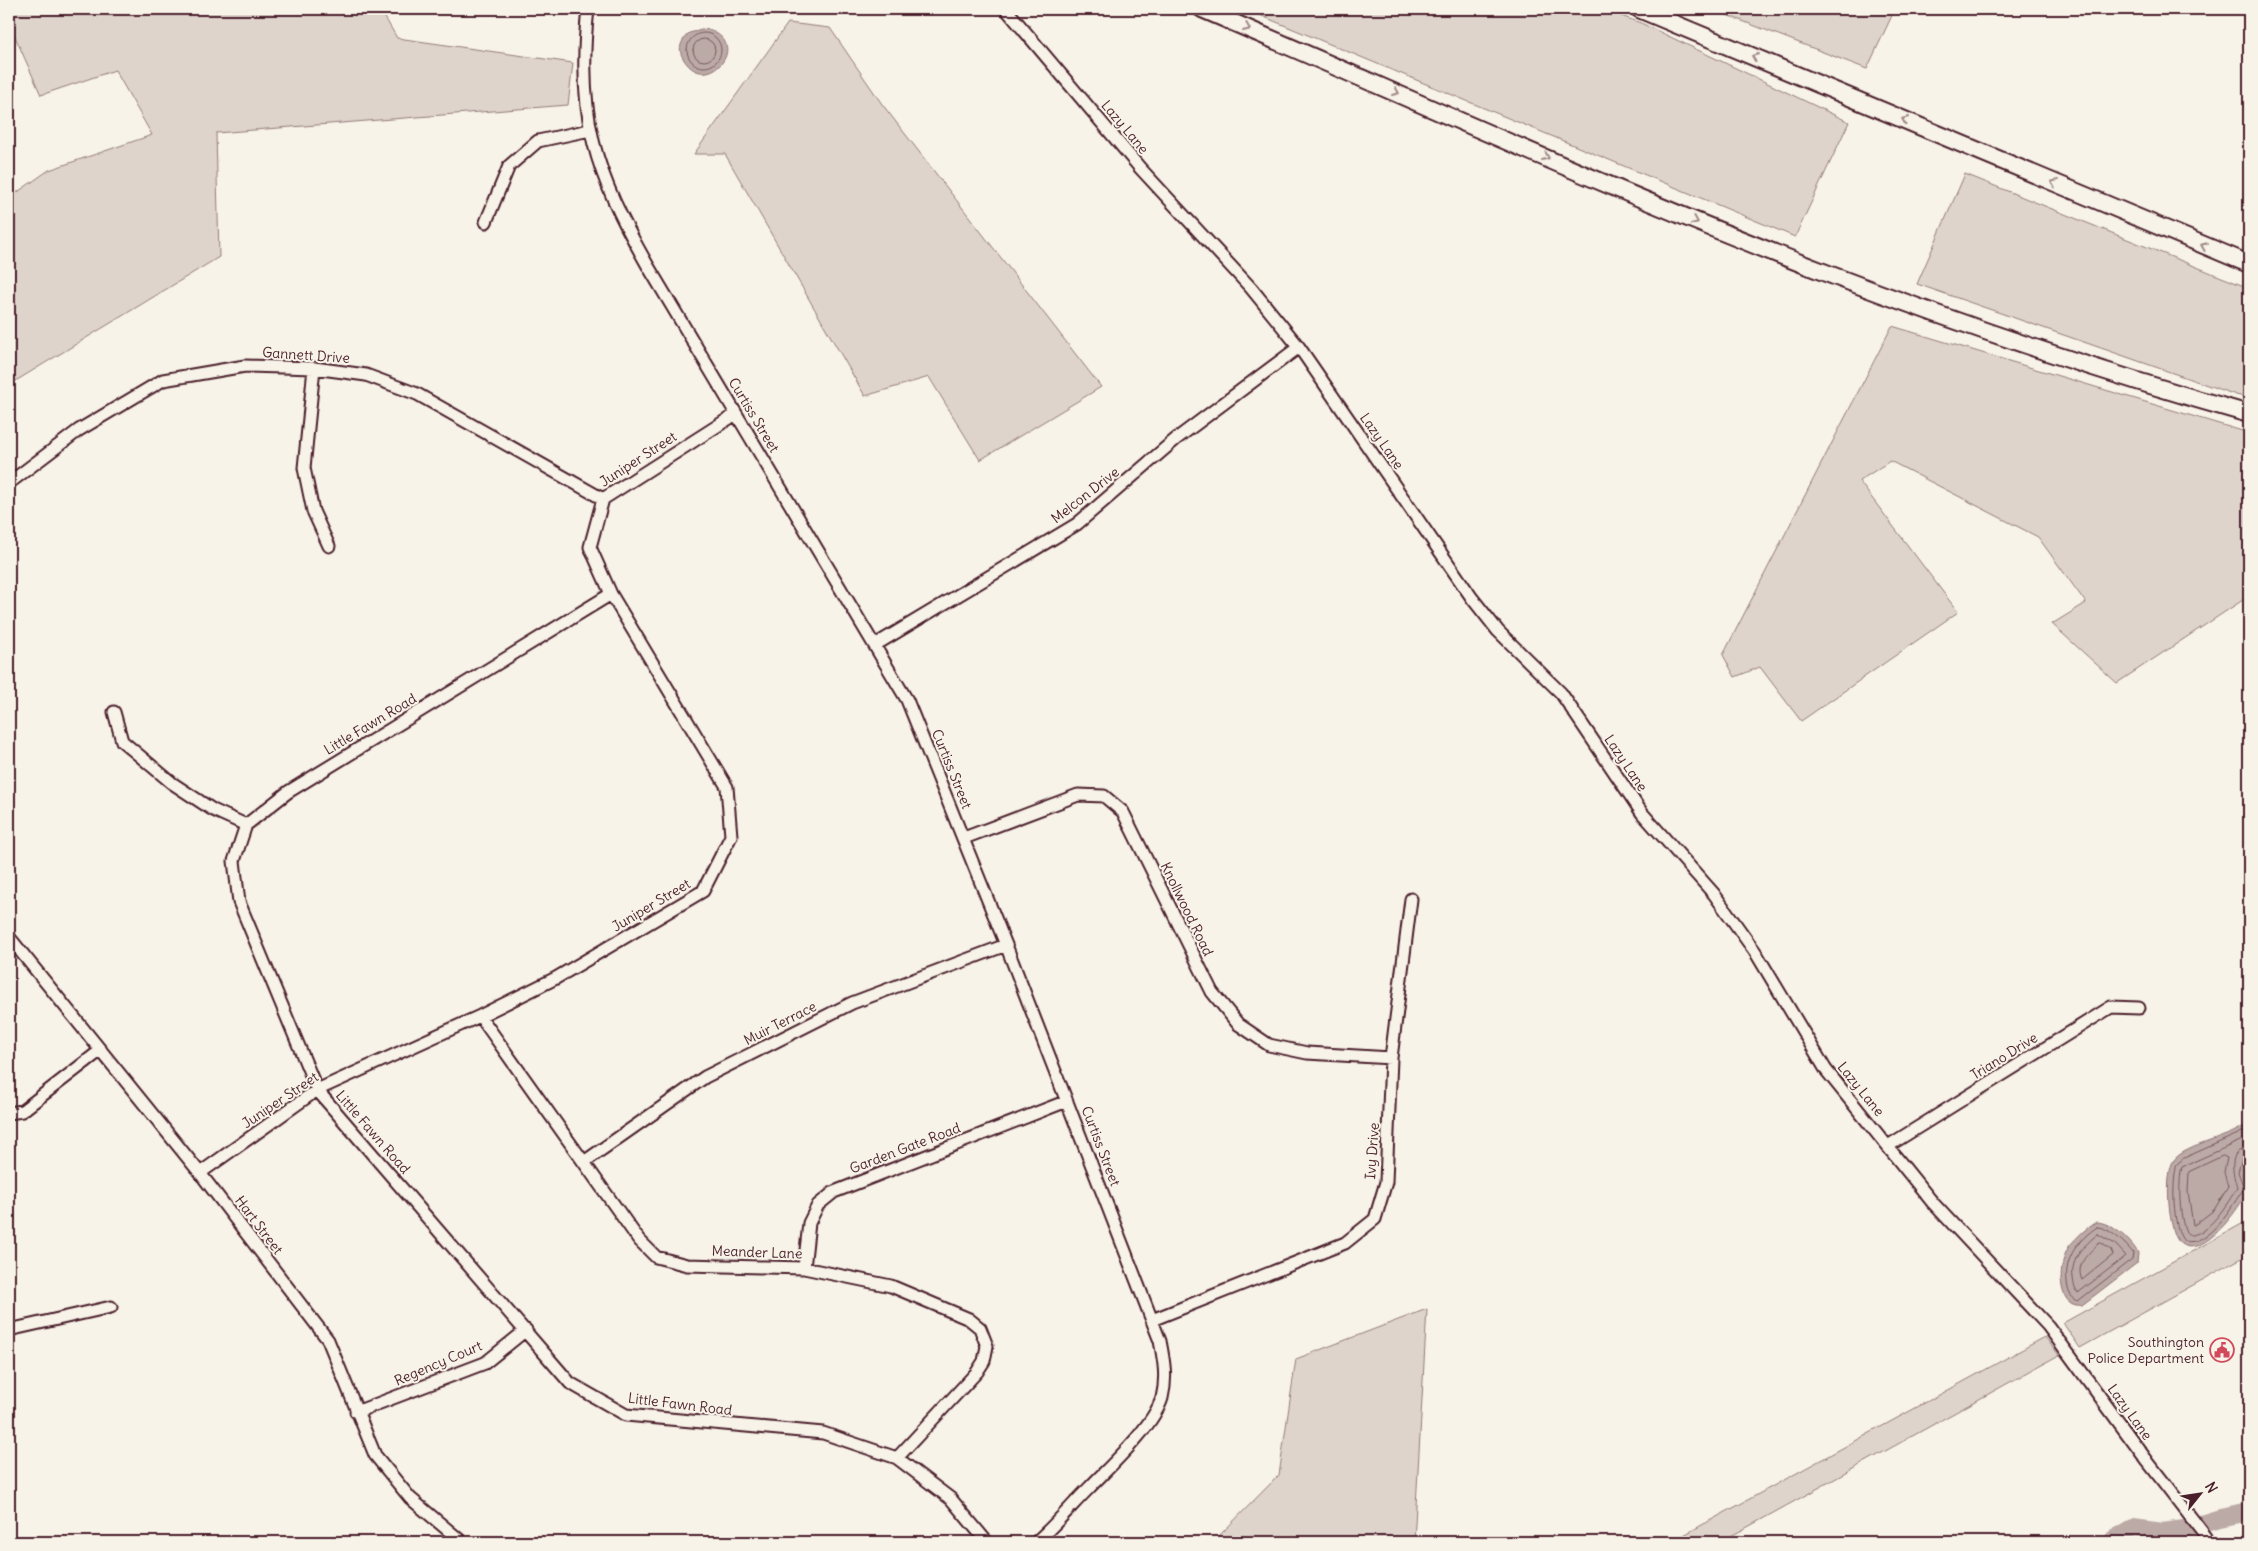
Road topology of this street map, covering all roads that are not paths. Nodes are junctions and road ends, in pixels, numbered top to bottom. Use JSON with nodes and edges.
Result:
{"nodes":[{"id":1,"x":588,"y":9,"type":"edge"},
{"id":2,"x":1006,"y":9,"type":"edge"},
{"id":3,"x":1202,"y":9,"type":"edge"},
{"id":4,"x":1639,"y":9,"type":"edge"},
{"id":5,"x":590,"y":130,"type":"junction"},
{"id":6,"x":486,"y":222,"type":"dead end"},
{"id":7,"x":2249,"y":264,"type":"edge"},
{"id":8,"x":1299,"y":348,"type":"junction"},
{"id":9,"x":314,"y":368,"type":"junction"},
{"id":10,"x":736,"y":414,"type":"junction"},
{"id":11,"x":2249,"y":414,"type":"edge"},
{"id":12,"x":9,"y":483,"type":"edge"},
{"id":13,"x":603,"y":499,"type":"junction"},
{"id":14,"x":329,"y":546,"type":"dead end"},
{"id":15,"x":611,"y":594,"type":"junction"},
{"id":16,"x":876,"y":645,"type":"junction"},
{"id":17,"x":114,"y":712,"type":"dead end"},
{"id":18,"x":246,"y":825,"type":"junction"},
{"id":19,"x":964,"y":838,"type":"junction"},
{"id":20,"x":1411,"y":899,"type":"dead end"},
{"id":21,"x":9,"y":937,"type":"edge"},
{"id":22,"x":1006,"y":945,"type":"junction"},
{"id":23,"x":2139,"y":1008,"type":"dead end"},
{"id":24,"x":480,"y":1016,"type":"junction"},
{"id":25,"x":101,"y":1050,"type":"junction"},
{"id":26,"x":1391,"y":1058,"type":"junction"},
{"id":27,"x":318,"y":1090,"type":"junction"},
{"id":28,"x":1067,"y":1102,"type":"junction"},
{"id":29,"x":9,"y":1113,"type":"edge"},
{"id":30,"x":1888,"y":1146,"type":"junction"},
{"id":31,"x":584,"y":1162,"type":"junction"},
{"id":32,"x":200,"y":1173,"type":"junction"},
{"id":33,"x":804,"y":1268,"type":"junction"},
{"id":34,"x":111,"y":1306,"type":"dead end"},
{"id":35,"x":1152,"y":1320,"type":"junction"},
{"id":36,"x":9,"y":1330,"type":"edge"},
{"id":37,"x":526,"y":1330,"type":"junction"},
{"id":38,"x":356,"y":1412,"type":"junction"},
{"id":39,"x":897,"y":1458,"type":"junction"},
{"id":40,"x":2208,"y":1540,"type":"edge"},
{"id":41,"x":462,"y":1542,"type":"edge"},
{"id":42,"x":987,"y":1542,"type":"edge"},
{"id":43,"x":1036,"y":1542,"type":"edge"}],
"edges":[{"from":1,"to":5,"type":"street","name":"Curtiss Street"},
{"from":2,"to":8,"type":"street","name":"Lazy Lane"},
{"from":3,"to":11,"type":"highway","one_way":true},
{"from":7,"to":4,"type":"highway","one_way":true},
{"from":5,"to":6,"type":"street"},
{"from":5,"to":10,"type":"street","name":"Curtiss Street"},
{"from":8,"to":16,"type":"street","name":"Melcon Drive"},
{"from":8,"to":30,"type":"street","name":"Lazy Lane"},
{"from":9,"to":12,"type":"street","name":"Gannett Drive"},
{"from":9,"to":13,"type":"street","name":"Gannett Drive"},
{"from":9,"to":14,"type":"street"},
{"from":10,"to":13,"type":"street","name":"Juniper Street"},
{"from":10,"to":16,"type":"street","name":"Curtiss Street"},
{"from":13,"to":15,"type":"street","name":"Juniper Street"},
{"from":15,"to":18,"type":"street","name":"Little Fawn Road"},
{"from":15,"to":24,"type":"street","name":"Juniper Street"},
{"from":16,"to":19,"type":"street","name":"Curtiss Street"},
{"from":17,"to":18,"type":"street"},
{"from":18,"to":27,"type":"street","name":"Little Fawn Road"},
{"from":19,"to":22,"type":"street","name":"Curtiss Street"},
{"from":19,"to":26,"type":"street","name":"Knollwood Road"},
{"from":20,"to":26,"type":"street","name":"Ivy Drive"},
{"from":21,"to":25,"type":"street","name":"Hart Street"},
{"from":22,"to":28,"type":"street","name":"Curtiss Street"},
{"from":22,"to":31,"type":"street","name":"Muir Terrace"},
{"from":23,"to":30,"type":"street","name":"Triano Drive"},
{"from":24,"to":27,"type":"street","name":"Juniper Street"},
{"from":24,"to":31,"type":"street","name":"Meander Lane"},
{"from":25,"to":29,"type":"street"},
{"from":25,"to":32,"type":"street","name":"Hart Street"},
{"from":26,"to":35,"type":"street","name":"Ivy Drive"},
{"from":27,"to":32,"type":"street","name":"Juniper Street"},
{"from":27,"to":37,"type":"street","name":"Little Fawn Road"},
{"from":28,"to":33,"type":"street","name":"Garden Gate Road"},
{"from":28,"to":35,"type":"street","name":"Curtiss Street"},
{"from":30,"to":40,"type":"street","name":"Lazy Lane"},
{"from":31,"to":33,"type":"street","name":"Meander Lane"},
{"from":32,"to":38,"type":"street","name":"Hart Street"},
{"from":33,"to":39,"type":"street","name":"Meander Lane"},
{"from":34,"to":36,"type":"street"},
{"from":35,"to":43,"type":"street","name":"Curtiss Street"},
{"from":37,"to":38,"type":"street","name":"Regency Court"},
{"from":37,"to":39,"type":"street","name":"Little Fawn Road"},
{"from":38,"to":41,"type":"street","name":"Hart Street"},
{"from":39,"to":42,"type":"street","name":"Little Fawn Road"}]}
